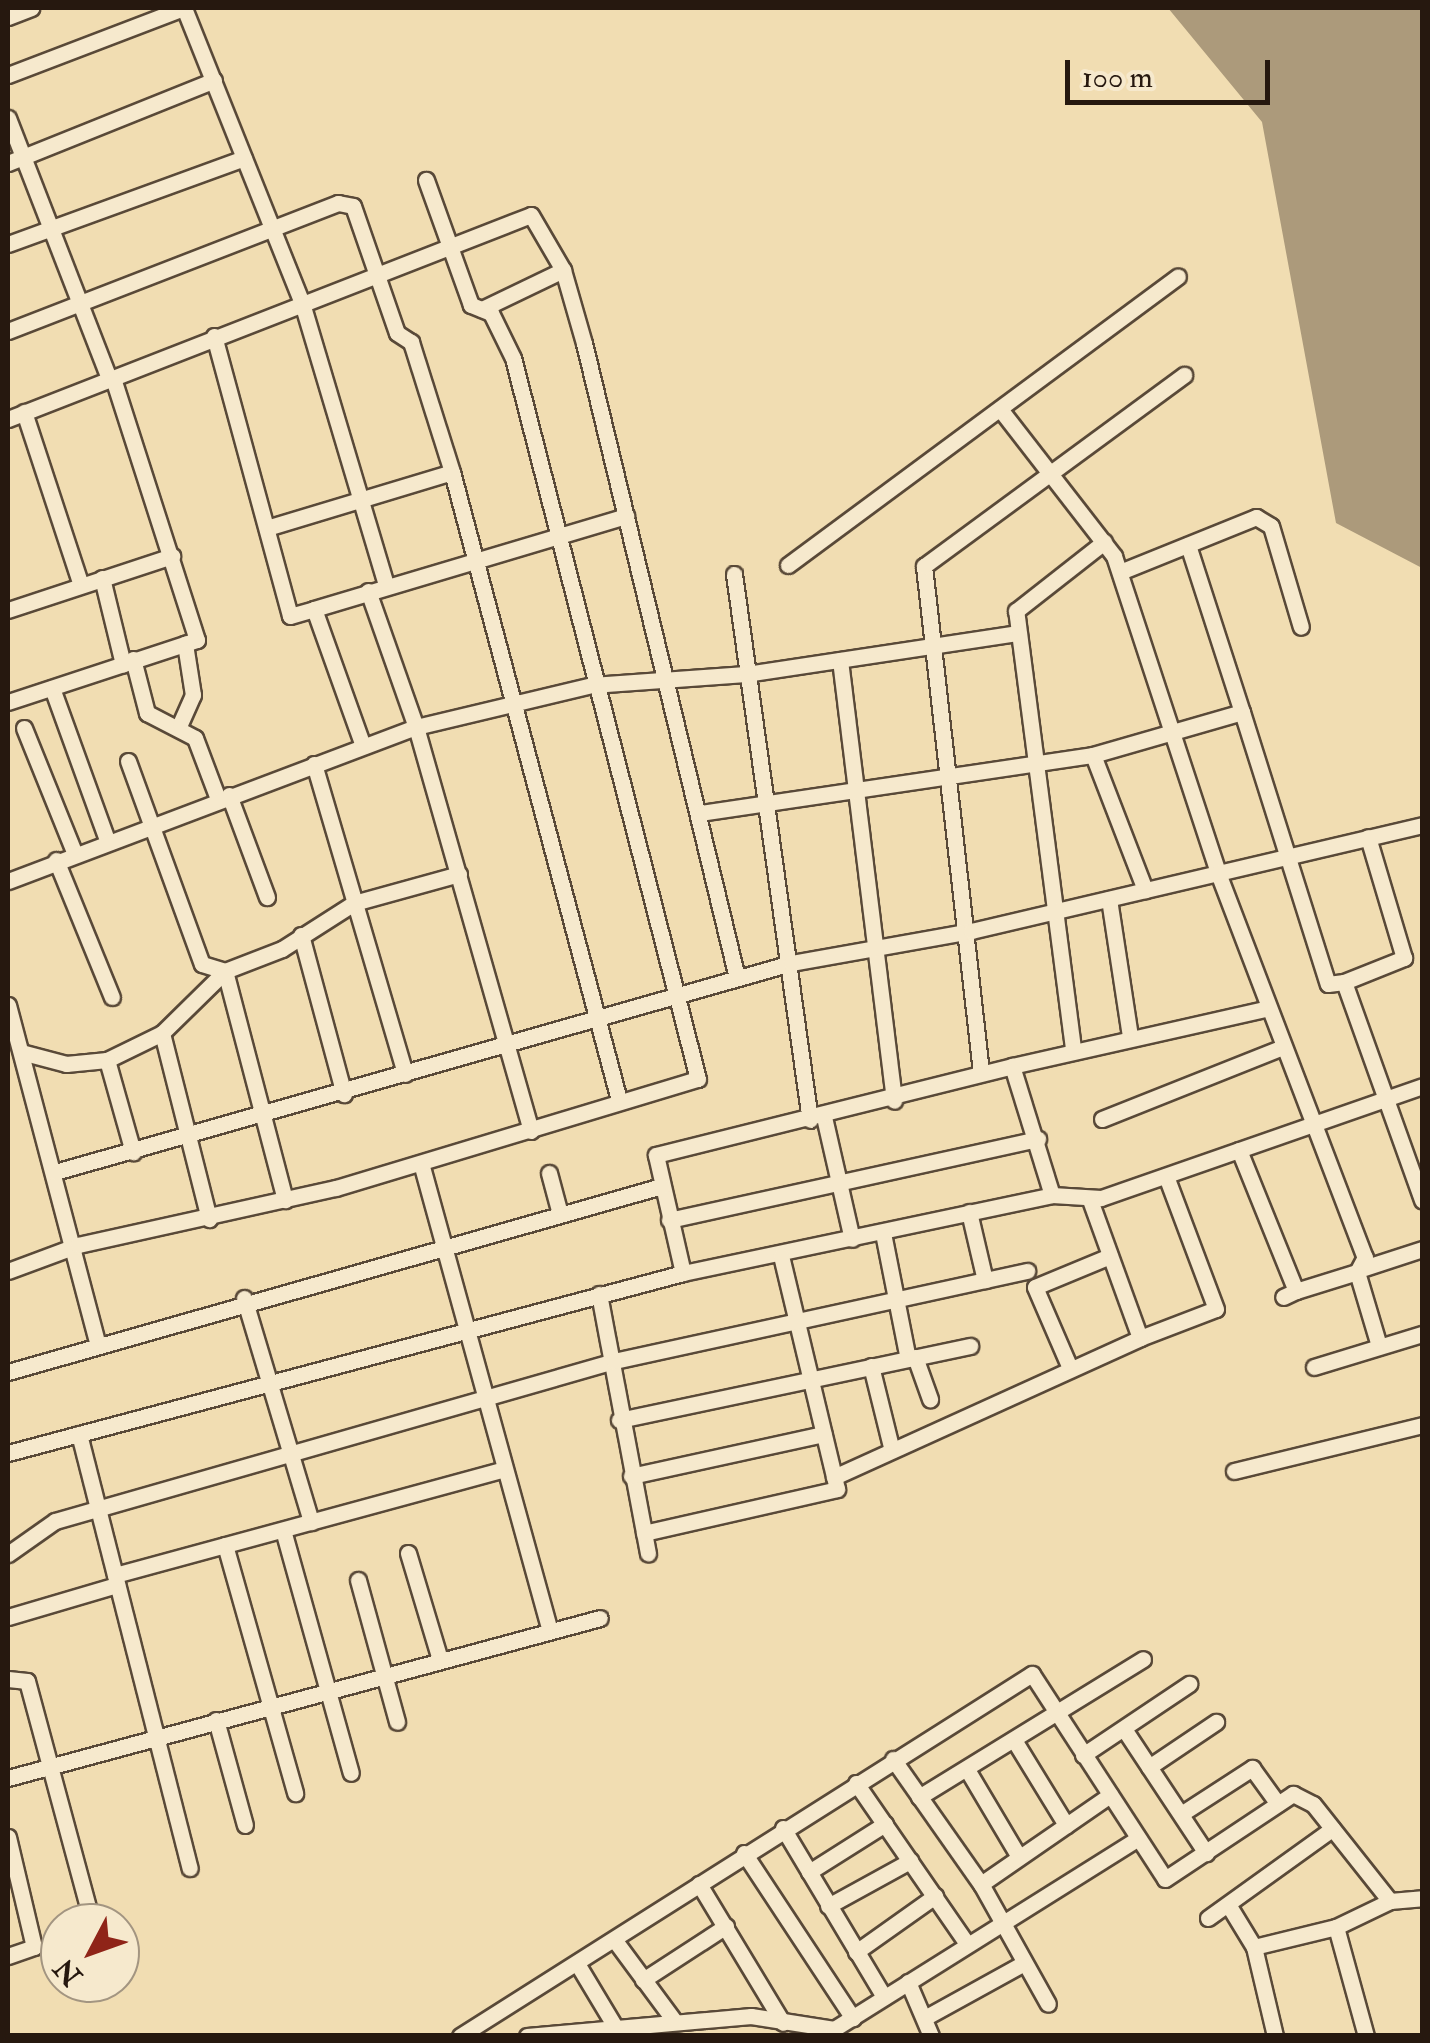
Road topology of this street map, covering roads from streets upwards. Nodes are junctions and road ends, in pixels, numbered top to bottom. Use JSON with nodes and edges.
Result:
{"nodes":[{"id":1,"x":31,"y":8,"type":"edge"},
{"id":2,"x":183,"y":8,"type":"edge"},
{"id":3,"x":8,"y":17,"type":"edge"},
{"id":4,"x":8,"y":76,"type":"edge"},
{"id":5,"x":214,"y":80,"type":"junction"},
{"id":6,"x":8,"y":118,"type":"edge"},
{"id":7,"x":244,"y":158,"type":"junction"},
{"id":8,"x":14,"y":160,"type":"edge"},
{"id":9,"x":426,"y":180,"type":"dead end"},
{"id":10,"x":50,"y":227,"type":"junction"},
{"id":11,"x":273,"y":229,"type":"junction"},
{"id":12,"x":450,"y":243,"type":"junction"},
{"id":13,"x":8,"y":244,"type":"edge"},
{"id":14,"x":563,"y":270,"type":"junction"},
{"id":15,"x":378,"y":272,"type":"junction"},
{"id":16,"x":1178,"y":276,"type":"dead end"},
{"id":17,"x":302,"y":302,"type":"junction"},
{"id":18,"x":79,"y":303,"type":"junction"},
{"id":19,"x":482,"y":309,"type":"junction"},
{"id":20,"x":8,"y":331,"type":"edge"},
{"id":21,"x":214,"y":336,"type":"junction"},
{"id":22,"x":1184,"y":375,"type":"dead end"},
{"id":23,"x":111,"y":379,"type":"junction"},
{"id":24,"x":1000,"y":410,"type":"junction"},
{"id":25,"x":24,"y":412,"type":"junction"},
{"id":26,"x":8,"y":419,"type":"edge"},
{"id":27,"x":452,"y":472,"type":"junction"},
{"id":28,"x":1050,"y":472,"type":"junction"},
{"id":29,"x":361,"y":500,"type":"junction"},
{"id":30,"x":626,"y":516,"type":"junction"},
{"id":31,"x":270,"y":527,"type":"junction"},
{"id":32,"x":556,"y":536,"type":"junction"},
{"id":33,"x":1104,"y":542,"type":"junction"},
{"id":34,"x":1188,"y":545,"type":"junction"},
{"id":35,"x":172,"y":556,"type":"junction"},
{"id":36,"x":475,"y":556,"type":"junction"},
{"id":37,"x":788,"y":565,"type":"dead end"},
{"id":38,"x":1120,"y":572,"type":"junction"},
{"id":39,"x":734,"y":574,"type":"dead end"},
{"id":40,"x":102,"y":578,"type":"junction"},
{"id":41,"x":81,"y":585,"type":"junction"},
{"id":42,"x":386,"y":585,"type":"junction"},
{"id":43,"x":368,"y":591,"type":"junction"},
{"id":44,"x":314,"y":608,"type":"junction"},
{"id":45,"x":8,"y":610,"type":"edge"},
{"id":46,"x":1301,"y":626,"type":"dead end"},
{"id":47,"x":1016,"y":632,"type":"junction"},
{"id":48,"x":185,"y":644,"type":"junction"},
{"id":49,"x":928,"y":646,"type":"junction"},
{"id":50,"x":840,"y":660,"type":"junction"},
{"id":51,"x":128,"y":662,"type":"junction"},
{"id":52,"x":746,"y":674,"type":"junction"},
{"id":53,"x":670,"y":679,"type":"junction"},
{"id":54,"x":592,"y":685,"type":"junction"},
{"id":55,"x":52,"y":688,"type":"junction"},
{"id":56,"x":8,"y":702,"type":"edge"},
{"id":57,"x":510,"y":704,"type":"junction"},
{"id":58,"x":1242,"y":712,"type":"junction"},
{"id":59,"x":180,"y":724,"type":"junction"},
{"id":60,"x":416,"y":727,"type":"junction"},
{"id":61,"x":24,"y":728,"type":"dead end"},
{"id":62,"x":1173,"y":731,"type":"junction"},
{"id":63,"x":362,"y":743,"type":"junction"},
{"id":64,"x":1094,"y":755,"type":"junction"},
{"id":65,"x":1038,"y":759,"type":"junction"},
{"id":66,"x":128,"y":761,"type":"dead end"},
{"id":67,"x":314,"y":764,"type":"junction"},
{"id":68,"x":950,"y":776,"type":"junction"},
{"id":69,"x":856,"y":790,"type":"junction"},
{"id":70,"x":223,"y":796,"type":"junction"},
{"id":71,"x":766,"y":801,"type":"junction"},
{"id":72,"x":700,"y":812,"type":"junction"},
{"id":73,"x":146,"y":824,"type":"junction"},
{"id":74,"x":1422,"y":825,"type":"edge"},
{"id":75,"x":1368,"y":837,"type":"junction"},
{"id":76,"x":106,"y":838,"type":"junction"},
{"id":77,"x":74,"y":852,"type":"junction"},
{"id":78,"x":1289,"y":856,"type":"junction"},
{"id":79,"x":56,"y":860,"type":"junction"},
{"id":80,"x":1218,"y":873,"type":"junction"},
{"id":81,"x":460,"y":874,"type":"junction"},
{"id":82,"x":8,"y":881,"type":"edge"},
{"id":83,"x":1146,"y":890,"type":"junction"},
{"id":84,"x":267,"y":897,"type":"dead end"},
{"id":85,"x":1109,"y":899,"type":"junction"},
{"id":86,"x":354,"y":903,"type":"junction"},
{"id":87,"x":1055,"y":912,"type":"junction"},
{"id":88,"x":971,"y":932,"type":"junction"},
{"id":89,"x":301,"y":935,"type":"junction"},
{"id":90,"x":881,"y":948,"type":"junction"},
{"id":91,"x":791,"y":963,"type":"junction"},
{"id":92,"x":225,"y":970,"type":"junction"},
{"id":93,"x":738,"y":978,"type":"junction"},
{"id":94,"x":1344,"y":982,"type":"junction"},
{"id":95,"x":672,"y":996,"type":"junction"},
{"id":96,"x":112,"y":997,"type":"dead end"},
{"id":97,"x":8,"y":1005,"type":"edge"},
{"id":98,"x":1269,"y":1008,"type":"junction"},
{"id":99,"x":595,"y":1016,"type":"junction"},
{"id":100,"x":162,"y":1033,"type":"junction"},
{"id":101,"x":1130,"y":1037,"type":"junction"},
{"id":102,"x":508,"y":1043,"type":"junction"},
{"id":103,"x":1283,"y":1047,"type":"junction"},
{"id":104,"x":1073,"y":1048,"type":"junction"},
{"id":105,"x":21,"y":1052,"type":"junction"},
{"id":106,"x":107,"y":1060,"type":"junction"},
{"id":107,"x":1012,"y":1066,"type":"junction"},
{"id":108,"x":981,"y":1072,"type":"junction"},
{"id":109,"x":405,"y":1074,"type":"junction"},
{"id":110,"x":1422,"y":1086,"type":"edge"},
{"id":111,"x":344,"y":1094,"type":"junction"},
{"id":112,"x":1386,"y":1098,"type":"junction"},
{"id":113,"x":620,"y":1100,"type":"junction"},
{"id":114,"x":894,"y":1101,"type":"junction"},
{"id":115,"x":817,"y":1118,"type":"junction"},
{"id":116,"x":1102,"y":1119,"type":"dead end"},
{"id":117,"x":260,"y":1120,"type":"junction"},
{"id":118,"x":1312,"y":1124,"type":"junction"},
{"id":119,"x":531,"y":1132,"type":"junction"},
{"id":120,"x":192,"y":1137,"type":"junction"},
{"id":121,"x":1038,"y":1139,"type":"junction"},
{"id":122,"x":1240,"y":1150,"type":"junction"},
{"id":123,"x":133,"y":1152,"type":"junction"},
{"id":124,"x":422,"y":1164,"type":"junction"},
{"id":125,"x":55,"y":1172,"type":"junction"},
{"id":126,"x":549,"y":1173,"type":"dead end"},
{"id":127,"x":1166,"y":1176,"type":"junction"},
{"id":128,"x":839,"y":1182,"type":"junction"},
{"id":129,"x":662,"y":1186,"type":"junction"},
{"id":130,"x":1052,"y":1195,"type":"junction"},
{"id":131,"x":286,"y":1200,"type":"junction"},
{"id":132,"x":1090,"y":1200,"type":"junction"},
{"id":133,"x":1422,"y":1200,"type":"edge"},
{"id":134,"x":969,"y":1212,"type":"junction"},
{"id":135,"x":560,"y":1214,"type":"junction"},
{"id":136,"x":208,"y":1219,"type":"junction"},
{"id":137,"x":669,"y":1220,"type":"junction"},
{"id":138,"x":884,"y":1233,"type":"junction"},
{"id":139,"x":852,"y":1239,"type":"junction"},
{"id":140,"x":78,"y":1245,"type":"junction"},
{"id":141,"x":441,"y":1248,"type":"junction"},
{"id":142,"x":1422,"y":1249,"type":"edge"},
{"id":143,"x":782,"y":1256,"type":"junction"},
{"id":144,"x":1110,"y":1256,"type":"junction"},
{"id":145,"x":1027,"y":1270,"type":"dead end"},
{"id":146,"x":1360,"y":1270,"type":"junction"},
{"id":147,"x":8,"y":1272,"type":"edge"},
{"id":148,"x":683,"y":1274,"type":"junction"},
{"id":149,"x":984,"y":1280,"type":"junction"},
{"id":150,"x":599,"y":1294,"type":"junction"},
{"id":151,"x":244,"y":1298,"type":"junction"},
{"id":152,"x":896,"y":1301,"type":"junction"},
{"id":153,"x":796,"y":1321,"type":"junction"},
{"id":154,"x":464,"y":1326,"type":"junction"},
{"id":155,"x":1422,"y":1334,"type":"edge"},
{"id":156,"x":1140,"y":1338,"type":"junction"},
{"id":157,"x":98,"y":1343,"type":"junction"},
{"id":158,"x":970,"y":1346,"type":"dead end"},
{"id":159,"x":1379,"y":1346,"type":"junction"},
{"id":160,"x":912,"y":1358,"type":"junction"},
{"id":161,"x":614,"y":1361,"type":"junction"},
{"id":162,"x":871,"y":1366,"type":"junction"},
{"id":163,"x":1314,"y":1367,"type":"dead end"},
{"id":164,"x":1070,"y":1368,"type":"junction"},
{"id":165,"x":8,"y":1372,"type":"edge"},
{"id":166,"x":270,"y":1380,"type":"junction"},
{"id":167,"x":810,"y":1380,"type":"junction"},
{"id":168,"x":930,"y":1398,"type":"dead end"},
{"id":169,"x":488,"y":1402,"type":"junction"},
{"id":170,"x":619,"y":1420,"type":"junction"},
{"id":171,"x":1422,"y":1426,"type":"edge"},
{"id":172,"x":79,"y":1434,"type":"junction"},
{"id":173,"x":824,"y":1434,"type":"junction"},
{"id":174,"x":891,"y":1447,"type":"junction"},
{"id":175,"x":8,"y":1453,"type":"edge"},
{"id":176,"x":293,"y":1459,"type":"junction"},
{"id":177,"x":504,"y":1469,"type":"junction"},
{"id":178,"x":1234,"y":1471,"type":"dead end"},
{"id":179,"x":631,"y":1476,"type":"junction"},
{"id":180,"x":834,"y":1477,"type":"junction"},
{"id":181,"x":98,"y":1510,"type":"junction"},
{"id":182,"x":311,"y":1522,"type":"junction"},
{"id":183,"x":283,"y":1530,"type":"junction"},
{"id":184,"x":644,"y":1533,"type":"junction"},
{"id":185,"x":225,"y":1546,"type":"junction"},
{"id":186,"x":408,"y":1552,"type":"dead end"},
{"id":187,"x":648,"y":1553,"type":"dead end"},
{"id":188,"x":8,"y":1554,"type":"edge"},
{"id":189,"x":116,"y":1580,"type":"junction"},
{"id":190,"x":358,"y":1580,"type":"dead end"},
{"id":191,"x":8,"y":1617,"type":"edge"},
{"id":192,"x":600,"y":1618,"type":"dead end"},
{"id":193,"x":550,"y":1631,"type":"junction"},
{"id":194,"x":1143,"y":1659,"type":"dead end"},
{"id":195,"x":440,"y":1660,"type":"junction"},
{"id":196,"x":384,"y":1674,"type":"junction"},
{"id":197,"x":8,"y":1679,"type":"edge"},
{"id":198,"x":1189,"y":1684,"type":"dead end"},
{"id":199,"x":327,"y":1690,"type":"junction"},
{"id":200,"x":273,"y":1705,"type":"junction"},
{"id":201,"x":1054,"y":1713,"type":"junction"},
{"id":202,"x":216,"y":1720,"type":"junction"},
{"id":203,"x":397,"y":1722,"type":"dead end"},
{"id":204,"x":1216,"y":1722,"type":"dead end"},
{"id":205,"x":1124,"y":1729,"type":"junction"},
{"id":206,"x":156,"y":1735,"type":"junction"},
{"id":207,"x":1014,"y":1740,"type":"junction"},
{"id":208,"x":1083,"y":1755,"type":"junction"},
{"id":209,"x":893,"y":1758,"type":"junction"},
{"id":210,"x":49,"y":1766,"type":"junction"},
{"id":211,"x":1149,"y":1767,"type":"junction"},
{"id":212,"x":968,"y":1771,"type":"junction"},
{"id":213,"x":350,"y":1773,"type":"dead end"},
{"id":214,"x":8,"y":1778,"type":"edge"},
{"id":215,"x":856,"y":1783,"type":"junction"},
{"id":216,"x":296,"y":1794,"type":"dead end"},
{"id":217,"x":1110,"y":1795,"type":"junction"},
{"id":218,"x":919,"y":1797,"type":"junction"},
{"id":219,"x":1278,"y":1804,"type":"junction"},
{"id":220,"x":1181,"y":1814,"type":"junction"},
{"id":221,"x":884,"y":1824,"type":"junction"},
{"id":222,"x":245,"y":1825,"type":"dead end"},
{"id":223,"x":1066,"y":1825,"type":"junction"},
{"id":224,"x":783,"y":1828,"type":"junction"},
{"id":225,"x":1332,"y":1829,"type":"junction"},
{"id":226,"x":8,"y":1838,"type":"edge"},
{"id":227,"x":1138,"y":1838,"type":"junction"},
{"id":228,"x":744,"y":1853,"type":"junction"},
{"id":229,"x":1206,"y":1854,"type":"junction"},
{"id":230,"x":1019,"y":1856,"type":"junction"},
{"id":231,"x":910,"y":1861,"type":"junction"},
{"id":232,"x":190,"y":1868,"type":"dead end"},
{"id":233,"x":809,"y":1872,"type":"junction"},
{"id":234,"x":699,"y":1884,"type":"junction"},
{"id":235,"x":981,"y":1884,"type":"junction"},
{"id":236,"x":934,"y":1896,"type":"junction"},
{"id":237,"x":1422,"y":1898,"type":"edge"},
{"id":238,"x":1390,"y":1901,"type":"junction"},
{"id":239,"x":87,"y":1903,"type":"edge"},
{"id":240,"x":828,"y":1906,"type":"junction"},
{"id":241,"x":1229,"y":1906,"type":"junction"},
{"id":242,"x":1208,"y":1918,"type":"dead end"},
{"id":243,"x":1000,"y":1925,"type":"junction"},
{"id":244,"x":726,"y":1926,"type":"junction"},
{"id":245,"x":1336,"y":1927,"type":"junction"},
{"id":246,"x":616,"y":1942,"type":"junction"},
{"id":247,"x":967,"y":1944,"type":"junction"},
{"id":248,"x":1254,"y":1947,"type":"junction"},
{"id":249,"x":856,"y":1952,"type":"junction"},
{"id":250,"x":8,"y":1956,"type":"edge"},
{"id":251,"x":1024,"y":1963,"type":"junction"},
{"id":252,"x":578,"y":1965,"type":"junction"},
{"id":253,"x":643,"y":1980,"type":"junction"},
{"id":254,"x":908,"y":1982,"type":"junction"},
{"id":255,"x":884,"y":1997,"type":"junction"},
{"id":256,"x":1048,"y":2004,"type":"dead end"},
{"id":257,"x":928,"y":2016,"type":"junction"},
{"id":258,"x":853,"y":2018,"type":"junction"},
{"id":259,"x":672,"y":2019,"type":"junction"},
{"id":260,"x":783,"y":2023,"type":"junction"},
{"id":261,"x":614,"y":2026,"type":"junction"},
{"id":262,"x":804,"y":2031,"type":"edge"},
{"id":263,"x":835,"y":2032,"type":"edge"},
{"id":264,"x":460,"y":2036,"type":"edge"},
{"id":265,"x":528,"y":2036,"type":"edge"},
{"id":266,"x":930,"y":2036,"type":"edge"},
{"id":267,"x":1276,"y":2036,"type":"edge"},
{"id":268,"x":1366,"y":2036,"type":"edge"}],
"edges":[{"from":1,"to":3,"type":"street"},
{"from":2,"to":4,"type":"street"},
{"from":2,"to":5,"type":"street"},
{"from":5,"to":7,"type":"street"},
{"from":5,"to":8,"type":"street"},
{"from":6,"to":8,"type":"street"},
{"from":7,"to":10,"type":"street"},
{"from":7,"to":11,"type":"street"},
{"from":8,"to":10,"type":"street"},
{"from":9,"to":12,"type":"street"},
{"from":10,"to":13,"type":"street"},
{"from":10,"to":18,"type":"street"},
{"from":11,"to":15,"type":"street"},
{"from":11,"to":17,"type":"street"},
{"from":11,"to":18,"type":"street"},
{"from":12,"to":14,"type":"street"},
{"from":12,"to":15,"type":"street"},
{"from":12,"to":19,"type":"street"},
{"from":14,"to":19,"type":"street"},
{"from":14,"to":30,"type":"street"},
{"from":15,"to":17,"type":"street"},
{"from":15,"to":27,"type":"street"},
{"from":16,"to":24,"type":"street"},
{"from":17,"to":21,"type":"street"},
{"from":17,"to":29,"type":"street"},
{"from":18,"to":20,"type":"street"},
{"from":18,"to":23,"type":"street"},
{"from":19,"to":32,"type":"street"},
{"from":21,"to":23,"type":"street"},
{"from":21,"to":31,"type":"street"},
{"from":22,"to":28,"type":"street"},
{"from":23,"to":25,"type":"street"},
{"from":23,"to":35,"type":"street"},
{"from":24,"to":28,"type":"street"},
{"from":24,"to":37,"type":"street"},
{"from":25,"to":26,"type":"street"},
{"from":25,"to":41,"type":"street"},
{"from":27,"to":29,"type":"street"},
{"from":27,"to":36,"type":"street"},
{"from":28,"to":33,"type":"street"},
{"from":28,"to":49,"type":"street"},
{"from":29,"to":31,"type":"street"},
{"from":29,"to":42,"type":"street"},
{"from":30,"to":32,"type":"street"},
{"from":30,"to":53,"type":"street"},
{"from":31,"to":44,"type":"street"},
{"from":32,"to":36,"type":"street"},
{"from":32,"to":54,"type":"street"},
{"from":33,"to":38,"type":"street"},
{"from":33,"to":47,"type":"street"},
{"from":34,"to":38,"type":"street"},
{"from":34,"to":46,"type":"street"},
{"from":34,"to":58,"type":"street"},
{"from":35,"to":40,"type":"street"},
{"from":35,"to":48,"type":"street"},
{"from":36,"to":42,"type":"street"},
{"from":36,"to":57,"type":"street"},
{"from":38,"to":62,"type":"street"},
{"from":39,"to":52,"type":"street"},
{"from":40,"to":41,"type":"street"},
{"from":40,"to":51,"type":"street"},
{"from":41,"to":45,"type":"street"},
{"from":42,"to":43,"type":"street"},
{"from":43,"to":44,"type":"street"},
{"from":43,"to":60,"type":"street"},
{"from":44,"to":63,"type":"street"},
{"from":47,"to":49,"type":"street"},
{"from":47,"to":65,"type":"street"},
{"from":48,"to":51,"type":"street"},
{"from":48,"to":59,"type":"street"},
{"from":49,"to":50,"type":"street"},
{"from":49,"to":68,"type":"street"},
{"from":50,"to":52,"type":"street"},
{"from":50,"to":69,"type":"street"},
{"from":51,"to":55,"type":"street"},
{"from":51,"to":59,"type":"street"},
{"from":52,"to":53,"type":"street"},
{"from":52,"to":71,"type":"street"},
{"from":53,"to":54,"type":"street"},
{"from":53,"to":72,"type":"street"},
{"from":54,"to":57,"type":"street"},
{"from":54,"to":95,"type":"street"},
{"from":55,"to":56,"type":"street"},
{"from":55,"to":76,"type":"street"},
{"from":57,"to":60,"type":"street"},
{"from":57,"to":99,"type":"street"},
{"from":58,"to":62,"type":"street"},
{"from":58,"to":78,"type":"street"},
{"from":59,"to":70,"type":"street"},
{"from":60,"to":63,"type":"street"},
{"from":60,"to":81,"type":"street"},
{"from":61,"to":77,"type":"street"},
{"from":62,"to":64,"type":"street"},
{"from":62,"to":80,"type":"street"},
{"from":63,"to":67,"type":"street"},
{"from":64,"to":65,"type":"street"},
{"from":64,"to":83,"type":"street"},
{"from":65,"to":68,"type":"street"},
{"from":65,"to":87,"type":"street"},
{"from":66,"to":73,"type":"street"},
{"from":67,"to":70,"type":"street"},
{"from":67,"to":86,"type":"street"},
{"from":68,"to":69,"type":"street"},
{"from":68,"to":88,"type":"street"},
{"from":69,"to":71,"type":"street"},
{"from":69,"to":90,"type":"street"},
{"from":70,"to":73,"type":"street"},
{"from":70,"to":84,"type":"street"},
{"from":71,"to":72,"type":"street"},
{"from":71,"to":91,"type":"street"},
{"from":72,"to":93,"type":"street"},
{"from":73,"to":76,"type":"street"},
{"from":73,"to":92,"type":"street"},
{"from":74,"to":75,"type":"street"},
{"from":75,"to":78,"type":"street"},
{"from":75,"to":94,"type":"street"},
{"from":76,"to":77,"type":"street"},
{"from":77,"to":79,"type":"street"},
{"from":78,"to":80,"type":"street"},
{"from":78,"to":94,"type":"street"},
{"from":79,"to":82,"type":"street"},
{"from":79,"to":96,"type":"street"},
{"from":80,"to":83,"type":"street"},
{"from":80,"to":98,"type":"street"},
{"from":81,"to":86,"type":"street"},
{"from":81,"to":102,"type":"street"},
{"from":83,"to":85,"type":"street"},
{"from":85,"to":87,"type":"street"},
{"from":85,"to":101,"type":"street"},
{"from":86,"to":89,"type":"street"},
{"from":86,"to":109,"type":"street"},
{"from":87,"to":88,"type":"street"},
{"from":87,"to":104,"type":"street"},
{"from":88,"to":90,"type":"street"},
{"from":88,"to":108,"type":"street"},
{"from":89,"to":92,"type":"street"},
{"from":89,"to":111,"type":"street"},
{"from":90,"to":91,"type":"street"},
{"from":90,"to":114,"type":"street"},
{"from":91,"to":93,"type":"street"},
{"from":91,"to":115,"type":"street"},
{"from":92,"to":100,"type":"street"},
{"from":92,"to":117,"type":"street"},
{"from":93,"to":95,"type":"street"},
{"from":94,"to":112,"type":"street"},
{"from":95,"to":99,"type":"street"},
{"from":95,"to":113,"type":"street"},
{"from":97,"to":105,"type":"street"},
{"from":98,"to":101,"type":"street"},
{"from":98,"to":103,"type":"street"},
{"from":99,"to":102,"type":"street"},
{"from":99,"to":113,"type":"street"},
{"from":100,"to":106,"type":"street"},
{"from":100,"to":120,"type":"street"},
{"from":101,"to":104,"type":"street"},
{"from":102,"to":109,"type":"street"},
{"from":102,"to":119,"type":"street"},
{"from":103,"to":116,"type":"street"},
{"from":103,"to":118,"type":"street"},
{"from":104,"to":107,"type":"street"},
{"from":105,"to":106,"type":"street"},
{"from":105,"to":125,"type":"street"},
{"from":106,"to":123,"type":"street"},
{"from":107,"to":108,"type":"street"},
{"from":107,"to":121,"type":"street"},
{"from":108,"to":114,"type":"street"},
{"from":109,"to":111,"type":"street"},
{"from":110,"to":112,"type":"street"},
{"from":111,"to":117,"type":"street"},
{"from":112,"to":118,"type":"street"},
{"from":112,"to":133,"type":"street"},
{"from":113,"to":119,"type":"street"},
{"from":114,"to":115,"type":"street"},
{"from":115,"to":128,"type":"street"},
{"from":115,"to":129,"type":"street"},
{"from":117,"to":120,"type":"street"},
{"from":117,"to":131,"type":"street"},
{"from":118,"to":122,"type":"street"},
{"from":118,"to":146,"type":"street"},
{"from":119,"to":124,"type":"street"},
{"from":120,"to":123,"type":"street"},
{"from":120,"to":136,"type":"street"},
{"from":121,"to":128,"type":"street"},
{"from":121,"to":130,"type":"street"},
{"from":122,"to":127,"type":"street"},
{"from":122,"to":146,"type":"street"},
{"from":123,"to":125,"type":"street"},
{"from":124,"to":131,"type":"street"},
{"from":124,"to":141,"type":"street"},
{"from":125,"to":140,"type":"street"},
{"from":126,"to":135,"type":"street"},
{"from":127,"to":132,"type":"street"},
{"from":127,"to":156,"type":"street"},
{"from":128,"to":137,"type":"street"},
{"from":128,"to":139,"type":"street"},
{"from":129,"to":135,"type":"street"},
{"from":129,"to":137,"type":"street"},
{"from":130,"to":132,"type":"street"},
{"from":130,"to":134,"type":"street"},
{"from":131,"to":136,"type":"street"},
{"from":132,"to":144,"type":"street"},
{"from":134,"to":138,"type":"street"},
{"from":134,"to":149,"type":"street"},
{"from":135,"to":141,"type":"street"},
{"from":136,"to":140,"type":"street"},
{"from":137,"to":148,"type":"street"},
{"from":138,"to":139,"type":"street"},
{"from":138,"to":152,"type":"street"},
{"from":139,"to":143,"type":"street"},
{"from":140,"to":147,"type":"street"},
{"from":140,"to":157,"type":"street"},
{"from":141,"to":151,"type":"street"},
{"from":141,"to":154,"type":"street"},
{"from":142,"to":146,"type":"street"},
{"from":143,"to":148,"type":"street"},
{"from":143,"to":153,"type":"street"},
{"from":144,"to":156,"type":"street"},
{"from":144,"to":164,"type":"street"},
{"from":145,"to":149,"type":"street"},
{"from":146,"to":159,"type":"street"},
{"from":148,"to":150,"type":"street"},
{"from":149,"to":152,"type":"street"},
{"from":150,"to":154,"type":"street"},
{"from":150,"to":161,"type":"street"},
{"from":151,"to":157,"type":"street"},
{"from":151,"to":166,"type":"street"},
{"from":152,"to":153,"type":"street"},
{"from":152,"to":160,"type":"street"},
{"from":153,"to":161,"type":"street"},
{"from":153,"to":167,"type":"street"},
{"from":154,"to":166,"type":"street"},
{"from":154,"to":169,"type":"street"},
{"from":155,"to":159,"type":"street"},
{"from":156,"to":164,"type":"street"},
{"from":157,"to":165,"type":"street"},
{"from":158,"to":160,"type":"street"},
{"from":159,"to":163,"type":"street"},
{"from":160,"to":162,"type":"street"},
{"from":160,"to":168,"type":"street"},
{"from":161,"to":169,"type":"street"},
{"from":161,"to":170,"type":"street"},
{"from":162,"to":167,"type":"street"},
{"from":162,"to":174,"type":"street"},
{"from":164,"to":174,"type":"street"},
{"from":166,"to":172,"type":"street"},
{"from":166,"to":176,"type":"street"},
{"from":167,"to":170,"type":"street"},
{"from":167,"to":173,"type":"street"},
{"from":169,"to":176,"type":"street"},
{"from":169,"to":177,"type":"street"},
{"from":170,"to":179,"type":"street"},
{"from":171,"to":178,"type":"street"},
{"from":172,"to":175,"type":"street"},
{"from":172,"to":181,"type":"street"},
{"from":173,"to":179,"type":"street"},
{"from":173,"to":180,"type":"street"},
{"from":174,"to":180,"type":"street"},
{"from":176,"to":181,"type":"street"},
{"from":176,"to":182,"type":"street"},
{"from":177,"to":182,"type":"street"},
{"from":177,"to":193,"type":"street"},
{"from":179,"to":184,"type":"street"},
{"from":180,"to":184,"type":"street"},
{"from":181,"to":188,"type":"street"},
{"from":181,"to":189,"type":"street"},
{"from":182,"to":183,"type":"street"},
{"from":183,"to":185,"type":"street"},
{"from":183,"to":199,"type":"street"},
{"from":184,"to":187,"type":"street"},
{"from":185,"to":189,"type":"street"},
{"from":185,"to":200,"type":"street"},
{"from":186,"to":195,"type":"street"},
{"from":189,"to":191,"type":"street"},
{"from":189,"to":206,"type":"street"},
{"from":190,"to":196,"type":"street"},
{"from":192,"to":193,"type":"street"},
{"from":193,"to":195,"type":"street"},
{"from":194,"to":201,"type":"street"},
{"from":195,"to":196,"type":"street"},
{"from":196,"to":199,"type":"street"},
{"from":196,"to":203,"type":"street"},
{"from":197,"to":210,"type":"street"},
{"from":198,"to":205,"type":"street"},
{"from":199,"to":200,"type":"street"},
{"from":199,"to":213,"type":"street"},
{"from":200,"to":202,"type":"street"},
{"from":200,"to":216,"type":"street"},
{"from":201,"to":207,"type":"street"},
{"from":201,"to":208,"type":"street"},
{"from":201,"to":209,"type":"street"},
{"from":202,"to":206,"type":"street"},
{"from":202,"to":222,"type":"street"},
{"from":204,"to":211,"type":"street"},
{"from":205,"to":208,"type":"street"},
{"from":205,"to":211,"type":"street"},
{"from":206,"to":210,"type":"street"},
{"from":206,"to":232,"type":"street"},
{"from":207,"to":212,"type":"street"},
{"from":207,"to":223,"type":"street"},
{"from":208,"to":217,"type":"street"},
{"from":209,"to":215,"type":"street"},
{"from":209,"to":218,"type":"street"},
{"from":210,"to":214,"type":"street"},
{"from":210,"to":239,"type":"street"},
{"from":211,"to":220,"type":"street"},
{"from":212,"to":218,"type":"street"},
{"from":212,"to":230,"type":"street"},
{"from":215,"to":221,"type":"street"},
{"from":215,"to":224,"type":"street"},
{"from":217,"to":223,"type":"street"},
{"from":217,"to":227,"type":"street"},
{"from":218,"to":235,"type":"street"},
{"from":219,"to":220,"type":"street"},
{"from":219,"to":225,"type":"street"},
{"from":219,"to":229,"type":"street"},
{"from":220,"to":229,"type":"street"},
{"from":221,"to":231,"type":"street"},
{"from":221,"to":233,"type":"street"},
{"from":223,"to":230,"type":"street"},
{"from":224,"to":228,"type":"street"},
{"from":224,"to":233,"type":"street"},
{"from":225,"to":238,"type":"street"},
{"from":225,"to":241,"type":"street"},
{"from":226,"to":250,"type":"street"},
{"from":227,"to":229,"type":"street"},
{"from":227,"to":243,"type":"street"},
{"from":228,"to":234,"type":"street"},
{"from":228,"to":258,"type":"street"},
{"from":230,"to":235,"type":"street"},
{"from":231,"to":236,"type":"street"},
{"from":231,"to":240,"type":"street"},
{"from":233,"to":240,"type":"street"},
{"from":234,"to":244,"type":"street"},
{"from":234,"to":246,"type":"street"},
{"from":235,"to":243,"type":"street"},
{"from":236,"to":247,"type":"street"},
{"from":236,"to":249,"type":"street"},
{"from":237,"to":238,"type":"street"},
{"from":238,"to":245,"type":"street"},
{"from":240,"to":249,"type":"street"},
{"from":241,"to":242,"type":"street"},
{"from":241,"to":248,"type":"street"},
{"from":243,"to":247,"type":"street"},
{"from":243,"to":251,"type":"street"},
{"from":244,"to":253,"type":"street"},
{"from":244,"to":260,"type":"street"},
{"from":245,"to":248,"type":"street"},
{"from":245,"to":268,"type":"street"},
{"from":246,"to":252,"type":"street"},
{"from":246,"to":253,"type":"street"},
{"from":247,"to":254,"type":"street"},
{"from":248,"to":267,"type":"street"},
{"from":249,"to":255,"type":"street"},
{"from":251,"to":256,"type":"street"},
{"from":251,"to":257,"type":"street"},
{"from":252,"to":261,"type":"street"},
{"from":252,"to":264,"type":"street"},
{"from":253,"to":259,"type":"street"},
{"from":254,"to":255,"type":"street"},
{"from":254,"to":257,"type":"street"},
{"from":255,"to":258,"type":"street"},
{"from":257,"to":266,"type":"street"},
{"from":258,"to":263,"type":"street"},
{"from":259,"to":260,"type":"street"},
{"from":259,"to":261,"type":"street"},
{"from":260,"to":262,"type":"street"},
{"from":261,"to":265,"type":"street"},
{"from":262,"to":263,"type":"street"}]}
